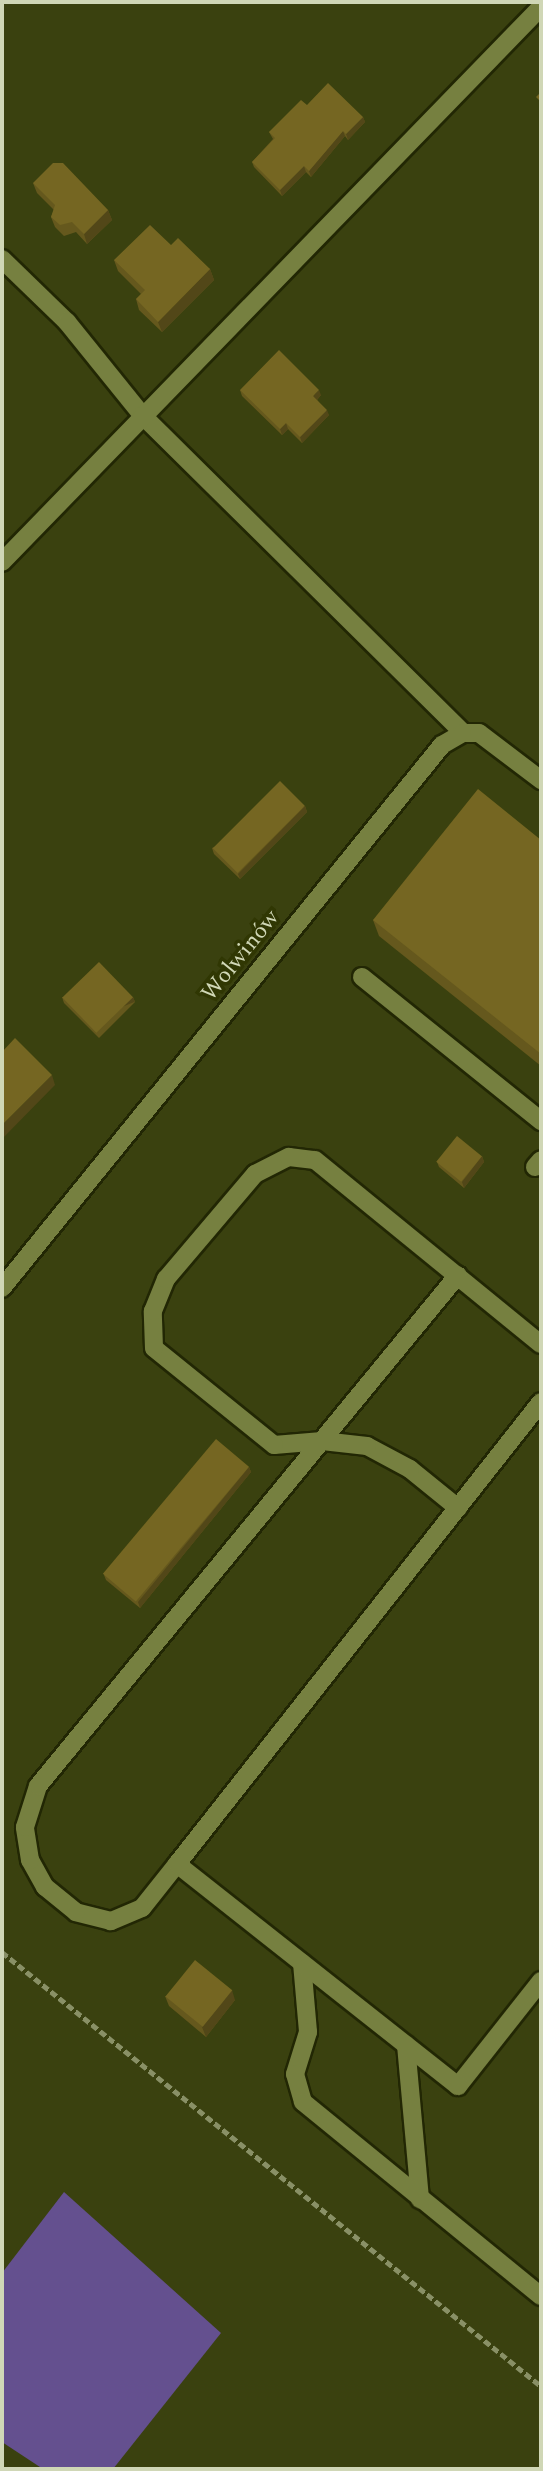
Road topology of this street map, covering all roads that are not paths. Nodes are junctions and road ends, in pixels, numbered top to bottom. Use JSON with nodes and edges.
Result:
{"nodes":[{"id":1,"x":541,"y":7,"type":"edge"},
{"id":2,"x":2,"y":259,"type":"edge"},
{"id":3,"x":142,"y":415,"type":"junction"},
{"id":4,"x":2,"y":562,"type":"edge"},
{"id":5,"x":463,"y":733,"type":"junction"},
{"id":6,"x":541,"y":780,"type":"edge"},
{"id":7,"x":362,"y":977,"type":"dead end"},
{"id":8,"x":541,"y":1121,"type":"edge"},
{"id":9,"x":458,"y":1275,"type":"junction"},
{"id":10,"x":2,"y":1288,"type":"edge"},
{"id":11,"x":541,"y":1344,"type":"edge"},
{"id":12,"x":541,"y":1402,"type":"edge"},
{"id":13,"x":322,"y":1441,"type":"junction"},
{"id":14,"x":458,"y":1508,"type":"junction"},
{"id":15,"x":177,"y":1864,"type":"junction"},
{"id":16,"x":302,"y":1963,"type":"junction"},
{"id":17,"x":541,"y":1981,"type":"edge"},
{"id":18,"x":406,"y":2045,"type":"junction"},
{"id":19,"x":420,"y":2199,"type":"junction"},
{"id":20,"x":541,"y":2296,"type":"edge"}],
"edges":[{"from":1,"to":3,"type":"street"},
{"from":2,"to":3,"type":"street"},
{"from":3,"to":4,"type":"street"},
{"from":3,"to":5,"type":"street"},
{"from":5,"to":6,"type":"street"},
{"from":5,"to":10,"type":"street","name":"Wolwinów"},
{"from":7,"to":8,"type":"street"},
{"from":9,"to":11,"type":"street"},
{"from":9,"to":13,"type":"street"},
{"from":9,"to":13,"type":"street"},
{"from":12,"to":14,"type":"street"},
{"from":13,"to":14,"type":"street"},
{"from":13,"to":15,"type":"street"},
{"from":14,"to":15,"type":"street"},
{"from":15,"to":16,"type":"street"},
{"from":16,"to":18,"type":"street"},
{"from":16,"to":19,"type":"street"},
{"from":17,"to":18,"type":"street"},
{"from":18,"to":19,"type":"street"},
{"from":19,"to":20,"type":"street"}]}
